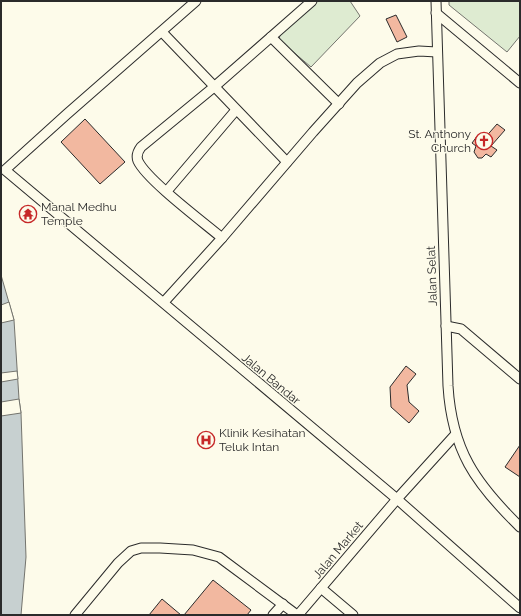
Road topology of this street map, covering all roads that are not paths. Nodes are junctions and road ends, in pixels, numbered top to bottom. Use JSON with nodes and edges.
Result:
{"nodes":[{"id":1,"x":196,"y":1,"type":"edge"},
{"id":2,"x":312,"y":1,"type":"edge"},
{"id":3,"x":436,"y":1,"type":"edge"},
{"id":4,"x":436,"y":13,"type":"junction"},
{"id":5,"x":162,"y":32,"type":"junction"},
{"id":6,"x":271,"y":38,"type":"junction"},
{"id":7,"x":437,"y":52,"type":"junction"},
{"id":8,"x":520,"y":83,"type":"edge"},
{"id":9,"x":214,"y":87,"type":"junction"},
{"id":10,"x":339,"y":104,"type":"junction"},
{"id":11,"x":236,"y":110,"type":"junction"},
{"id":12,"x":287,"y":162,"type":"junction"},
{"id":13,"x":167,"y":191,"type":"junction"},
{"id":14,"x":222,"y":238,"type":"junction"},
{"id":15,"x":164,"y":302,"type":"junction"},
{"id":16,"x":446,"y":326,"type":"junction"},
{"id":17,"x":518,"y":374,"type":"edge"},
{"id":18,"x":455,"y":434,"type":"junction"},
{"id":19,"x":397,"y":499,"type":"junction"},
{"id":20,"x":520,"y":527,"type":"edge"},
{"id":21,"x":321,"y":588,"type":"junction"},
{"id":22,"x":283,"y":604,"type":"junction"},
{"id":23,"x":520,"y":608,"type":"edge"},
{"id":24,"x":75,"y":615,"type":"edge"},
{"id":25,"x":273,"y":615,"type":"edge"},
{"id":26,"x":297,"y":615,"type":"edge"},
{"id":27,"x":353,"y":615,"type":"edge"}],
"edges":[{"from":1,"to":5,"type":"street"},
{"from":2,"to":6,"type":"street"},
{"from":3,"to":4,"type":"street","name":"Jalan Selat"},
{"from":4,"to":7,"type":"street","name":"Jalan Selat"},
{"from":4,"to":8,"type":"street"},
{"from":5,"to":9,"type":"street"},
{"from":5,"to":15,"type":"street","name":"Jalan Bandar"},
{"from":6,"to":9,"type":"street"},
{"from":6,"to":10,"type":"street"},
{"from":7,"to":10,"type":"street"},
{"from":7,"to":16,"type":"street","name":"Jalan Selat"},
{"from":9,"to":11,"type":"street"},
{"from":9,"to":13,"type":"street"},
{"from":10,"to":12,"type":"street"},
{"from":11,"to":12,"type":"street"},
{"from":11,"to":13,"type":"street"},
{"from":12,"to":14,"type":"street"},
{"from":13,"to":14,"type":"street"},
{"from":14,"to":15,"type":"street"},
{"from":15,"to":19,"type":"street","name":"Jalan Bandar"},
{"from":16,"to":17,"type":"street"},
{"from":16,"to":18,"type":"street","name":"Jalan Selat"},
{"from":18,"to":19,"type":"street","name":"Jalan Market"},
{"from":18,"to":20,"type":"street","name":"Jalan Selat"},
{"from":19,"to":21,"type":"street","name":"Jalan Market"},
{"from":19,"to":23,"type":"street","name":"Jalan Bandar"},
{"from":21,"to":26,"type":"street","name":"Jalan Market"},
{"from":21,"to":27,"type":"street"},
{"from":22,"to":24,"type":"street"},
{"from":22,"to":25,"type":"street"},
{"from":22,"to":26,"type":"street"}]}
